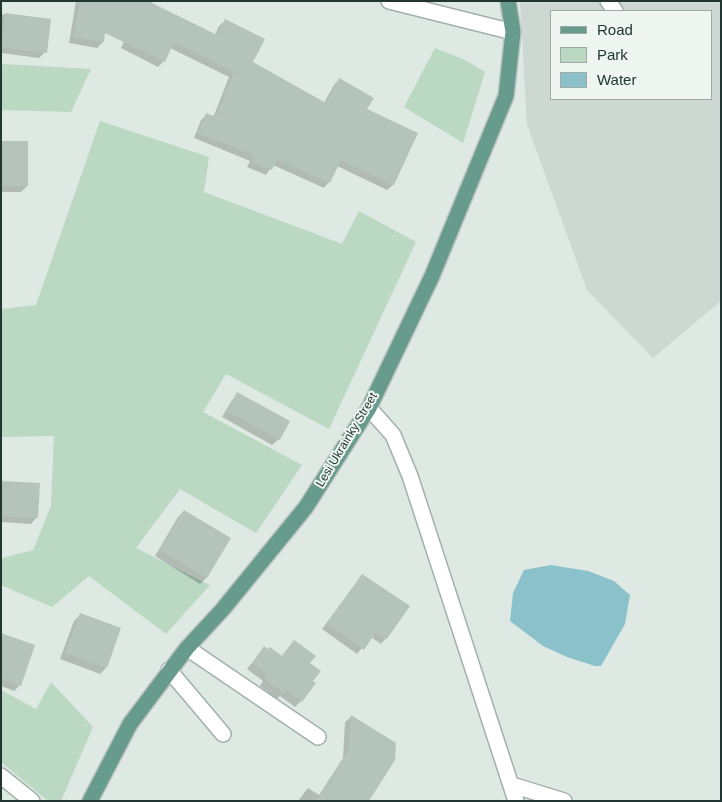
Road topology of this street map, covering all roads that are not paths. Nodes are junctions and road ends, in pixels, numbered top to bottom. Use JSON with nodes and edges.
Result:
{"nodes":[{"id":1,"x":390,"y":1,"type":"edge"},
{"id":2,"x":508,"y":1,"type":"edge"},
{"id":3,"x":513,"y":32,"type":"junction"},
{"id":4,"x":369,"y":408,"type":"junction"},
{"id":5,"x":187,"y":648,"type":"junction"},
{"id":6,"x":170,"y":670,"type":"junction"},
{"id":7,"x":223,"y":734,"type":"dead end"},
{"id":8,"x":318,"y":737,"type":"dead end"},
{"id":9,"x":1,"y":776,"type":"edge"},
{"id":10,"x":512,"y":785,"type":"junction"},
{"id":11,"x":32,"y":801,"type":"edge"},
{"id":12,"x":90,"y":801,"type":"edge"},
{"id":13,"x":516,"y":801,"type":"edge"},
{"id":14,"x":564,"y":801,"type":"edge"}],
"edges":[{"from":1,"to":3,"type":"street"},
{"from":2,"to":3,"type":"main road","name":"Lesi Ukrainky Street"},
{"from":3,"to":4,"type":"main road","name":"Lesi Ukrainky Street"},
{"from":4,"to":5,"type":"main road","name":"Lesi Ukrainky Street"},
{"from":4,"to":10,"type":"street"},
{"from":5,"to":6,"type":"main road","name":"Lesi Ukrainky Street"},
{"from":5,"to":8,"type":"street"},
{"from":6,"to":7,"type":"street"},
{"from":6,"to":12,"type":"main road","name":"Lesi Ukrainky Street"},
{"from":9,"to":11,"type":"street"},
{"from":10,"to":13,"type":"street"},
{"from":10,"to":14,"type":"street"}]}
